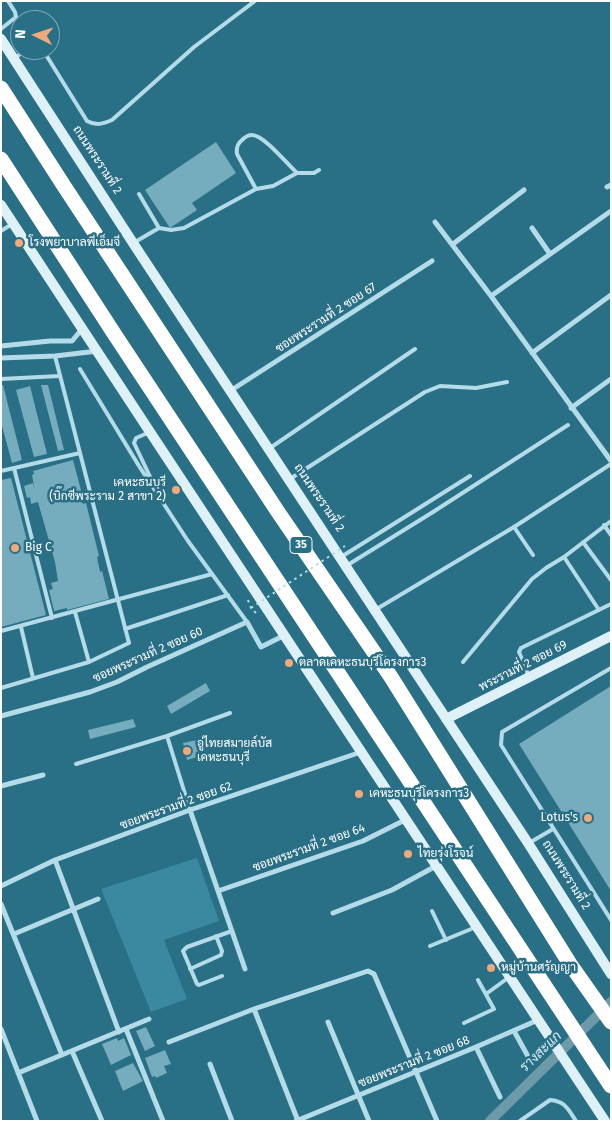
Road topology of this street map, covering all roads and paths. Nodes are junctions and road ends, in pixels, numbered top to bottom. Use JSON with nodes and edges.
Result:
{"nodes":[{"id":1,"x":8,"y":1,"type":"edge"},
{"id":2,"x":256,"y":1,"type":"edge"},
{"id":3,"x":1,"y":29,"type":"edge"},
{"id":4,"x":1,"y":39,"type":"edge"},
{"id":5,"x":10,"y":53,"type":"edge"},
{"id":6,"x":15,"y":60,"type":"edge"},
{"id":7,"x":49,"y":60,"type":"edge"},
{"id":8,"x":1,"y":88,"type":"edge"},
{"id":9,"x":1,"y":159,"type":"edge"},
{"id":10,"x":320,"y":170,"type":"dead end"},
{"id":11,"x":297,"y":173,"type":"junction"},
{"id":12,"x":256,"y":188,"type":"junction"},
{"id":13,"x":524,"y":190,"type":"dead end"},
{"id":14,"x":139,"y":194,"type":"dead end"},
{"id":15,"x":1,"y":205,"type":"edge"},
{"id":16,"x":611,"y":211,"type":"edge"},
{"id":17,"x":435,"y":222,"type":"dead end"},
{"id":18,"x":13,"y":223,"type":"junction"},
{"id":19,"x":159,"y":228,"type":"junction"},
{"id":20,"x":532,"y":228,"type":"dead end"},
{"id":21,"x":1,"y":231,"type":"edge"},
{"id":22,"x":133,"y":243,"type":"junction"},
{"id":23,"x":453,"y":244,"type":"junction"},
{"id":24,"x":550,"y":254,"type":"junction"},
{"id":25,"x":432,"y":261,"type":"dead end"},
{"id":26,"x":611,"y":295,"type":"edge"},
{"id":27,"x":491,"y":296,"type":"junction"},
{"id":28,"x":83,"y":328,"type":"junction"},
{"id":29,"x":1,"y":346,"type":"edge"},
{"id":30,"x":415,"y":349,"type":"dead end"},
{"id":31,"x":98,"y":351,"type":"junction"},
{"id":32,"x":532,"y":354,"type":"junction"},
{"id":33,"x":55,"y":356,"type":"junction"},
{"id":34,"x":1,"y":358,"type":"edge"},
{"id":35,"x":80,"y":369,"type":"dead end"},
{"id":36,"x":60,"y":376,"type":"junction"},
{"id":37,"x":1,"y":379,"type":"edge"},
{"id":38,"x":611,"y":379,"type":"edge"},
{"id":39,"x":507,"y":382,"type":"dead end"},
{"id":40,"x":230,"y":391,"type":"junction"},
{"id":41,"x":571,"y":408,"type":"junction"},
{"id":42,"x":568,"y":424,"type":"dead end"},
{"id":43,"x":150,"y":432,"type":"junction"},
{"id":44,"x":268,"y":449,"type":"junction"},
{"id":45,"x":80,"y":453,"type":"junction"},
{"id":46,"x":610,"y":460,"type":"edge"},
{"id":47,"x":14,"y":468,"type":"junction"},
{"id":48,"x":1,"y":471,"type":"edge"},
{"id":49,"x":470,"y":476,"type":"dead end"},
{"id":50,"x":288,"y":480,"type":"junction"},
{"id":51,"x":157,"y":492,"type":"junction"},
{"id":52,"x":611,"y":521,"type":"edge"},
{"id":53,"x":604,"y":525,"type":"junction"},
{"id":54,"x":514,"y":527,"type":"junction"},
{"id":55,"x":611,"y":535,"type":"edge"},
{"id":56,"x":583,"y":542,"type":"junction"},
{"id":57,"x":345,"y":546,"type":"dead end"},
{"id":58,"x":533,"y":555,"type":"dead end"},
{"id":59,"x":564,"y":557,"type":"junction"},
{"id":60,"x":343,"y":562,"type":"junction"},
{"id":61,"x":212,"y":574,"type":"junction"},
{"id":62,"x":611,"y":580,"type":"edge"},
{"id":63,"x":228,"y":595,"type":"junction"},
{"id":64,"x":117,"y":600,"type":"junction"},
{"id":65,"x":611,"y":604,"type":"edge"},
{"id":66,"x":251,"y":608,"type":"dead end"},
{"id":67,"x":375,"y":610,"type":"junction"},
{"id":68,"x":599,"y":610,"type":"junction"},
{"id":69,"x":75,"y":612,"type":"junction"},
{"id":70,"x":52,"y":618,"type":"junction"},
{"id":71,"x":248,"y":622,"type":"junction"},
{"id":72,"x":21,"y":627,"type":"junction"},
{"id":73,"x":125,"y":629,"type":"junction"},
{"id":74,"x":1,"y":631,"type":"edge"},
{"id":75,"x":285,"y":635,"type":"junction"},
{"id":76,"x":611,"y":636,"type":"edge"},
{"id":77,"x":89,"y":662,"type":"junction"},
{"id":78,"x":463,"y":662,"type":"dead end"},
{"id":79,"x":611,"y":668,"type":"edge"},
{"id":80,"x":529,"y":677,"type":"junction"},
{"id":81,"x":33,"y":678,"type":"junction"},
{"id":82,"x":1,"y":688,"type":"edge"},
{"id":83,"x":230,"y":713,"type":"dead end"},
{"id":84,"x":1,"y":716,"type":"edge"},
{"id":85,"x":446,"y":719,"type":"junction"},
{"id":86,"x":167,"y":736,"type":"junction"},
{"id":87,"x":362,"y":752,"type":"junction"},
{"id":88,"x":76,"y":764,"type":"dead end"},
{"id":89,"x":43,"y":775,"type":"dead end"},
{"id":90,"x":1,"y":786,"type":"edge"},
{"id":91,"x":190,"y":810,"type":"junction"},
{"id":92,"x":405,"y":820,"type":"junction"},
{"id":93,"x":552,"y":829,"type":"junction"},
{"id":94,"x":528,"y":843,"type":"junction"},
{"id":95,"x":55,"y":860,"type":"junction"},
{"id":96,"x":437,"y":866,"type":"junction"},
{"id":97,"x":1,"y":886,"type":"edge"},
{"id":98,"x":218,"y":891,"type":"junction"},
{"id":99,"x":98,"y":899,"type":"dead end"},
{"id":100,"x":1,"y":904,"type":"edge"},
{"id":101,"x":72,"y":910,"type":"junction"},
{"id":102,"x":432,"y":911,"type":"dead end"},
{"id":103,"x":333,"y":913,"type":"dead end"},
{"id":104,"x":611,"y":920,"type":"edge"},
{"id":105,"x":476,"y":927,"type":"junction"},
{"id":106,"x":232,"y":931,"type":"junction"},
{"id":107,"x":14,"y":934,"type":"junction"},
{"id":108,"x":216,"y":936,"type":"junction"},
{"id":109,"x":446,"y":940,"type":"junction"},
{"id":110,"x":430,"y":946,"type":"dead end"},
{"id":111,"x":190,"y":969,"type":"junction"},
{"id":112,"x":245,"y":969,"type":"dead end"},
{"id":113,"x":611,"y":974,"type":"edge"},
{"id":114,"x":222,"y":976,"type":"dead end"},
{"id":115,"x":510,"y":977,"type":"junction"},
{"id":116,"x":478,"y":980,"type":"dead end"},
{"id":117,"x":486,"y":994,"type":"junction"},
{"id":118,"x":254,"y":1010,"type":"junction"},
{"id":119,"x":149,"y":1019,"type":"dead end"},
{"id":120,"x":538,"y":1019,"type":"junction"},
{"id":121,"x":328,"y":1022,"type":"dead end"},
{"id":122,"x":611,"y":1022,"type":"edge"},
{"id":123,"x":464,"y":1023,"type":"dead end"},
{"id":124,"x":1,"y":1029,"type":"edge"},
{"id":125,"x":126,"y":1029,"type":"junction"},
{"id":126,"x":514,"y":1031,"type":"junction"},
{"id":127,"x":119,"y":1032,"type":"junction"},
{"id":128,"x":169,"y":1042,"type":"dead end"},
{"id":129,"x":476,"y":1047,"type":"junction"},
{"id":130,"x":72,"y":1051,"type":"junction"},
{"id":131,"x":62,"y":1055,"type":"junction"},
{"id":132,"x":530,"y":1060,"type":"dead end"},
{"id":133,"x":210,"y":1064,"type":"dead end"},
{"id":134,"x":416,"y":1072,"type":"junction"},
{"id":135,"x":18,"y":1073,"type":"junction"},
{"id":136,"x":611,"y":1086,"type":"edge"},
{"id":137,"x":359,"y":1095,"type":"junction"},
{"id":138,"x":500,"y":1097,"type":"dead end"},
{"id":139,"x":37,"y":1121,"type":"edge"},
{"id":140,"x":102,"y":1121,"type":"edge"},
{"id":141,"x":163,"y":1121,"type":"edge"},
{"id":142,"x":232,"y":1121,"type":"edge"},
{"id":143,"x":297,"y":1121,"type":"edge"},
{"id":144,"x":369,"y":1121,"type":"edge"},
{"id":145,"x":437,"y":1121,"type":"edge"},
{"id":146,"x":520,"y":1121,"type":"edge"},
{"id":147,"x":576,"y":1121,"type":"edge"},
{"id":148,"x":605,"y":1121,"type":"edge"}],
"edges":[{"from":1,"to":3,"type":"lane"},
{"from":2,"to":7,"type":"lane"},
{"from":4,"to":5,"type":"main road","name":"ถนนพระรามที่ 2","number":"35"},
{"from":6,"to":22,"type":"main road","name":"ถนนพระรามที่ 2","number":"35"},
{"from":8,"to":122,"type":"highway","number":"35"},
{"from":9,"to":136,"type":"highway"},
{"from":10,"to":11,"type":"lane"},
{"from":11,"to":12,"type":"lane"},
{"from":11,"to":12,"type":"lane"},
{"from":12,"to":19,"type":"lane"},
{"from":13,"to":23,"type":"street"},
{"from":14,"to":19,"type":"lane"},
{"from":15,"to":18,"type":"main road"},
{"from":16,"to":24,"type":"street"},
{"from":17,"to":23,"type":"street"},
{"from":18,"to":21,"type":"lane"},
{"from":18,"to":28,"type":"main road"},
{"from":19,"to":22,"type":"lane"},
{"from":20,"to":24,"type":"street"},
{"from":22,"to":40,"type":"main road","name":"ถนนพระรามที่ 2","number":"35"},
{"from":23,"to":27,"type":"street"},
{"from":24,"to":27,"type":"street"},
{"from":25,"to":40,"type":"street","name":"ซอยพระรามที่ 2 ซอย 67"},
{"from":26,"to":32,"type":"street"},
{"from":27,"to":32,"type":"street"},
{"from":28,"to":29,"type":"street"},
{"from":28,"to":31,"type":"main road"},
{"from":30,"to":44,"type":"lane"},
{"from":31,"to":33,"type":"street"},
{"from":31,"to":43,"type":"main road"},
{"from":32,"to":41,"type":"street"},
{"from":33,"to":34,"type":"street"},
{"from":33,"to":36,"type":"lane"},
{"from":35,"to":51,"type":"lane"},
{"from":36,"to":37,"type":"lane"},
{"from":36,"to":45,"type":"lane"},
{"from":38,"to":41,"type":"street"},
{"from":39,"to":50,"type":"lane"},
{"from":40,"to":44,"type":"main road","name":"ถนนพระรามที่ 2","number":"35"},
{"from":41,"to":46,"type":"street"},
{"from":42,"to":60,"type":"lane"},
{"from":43,"to":51,"type":"lane"},
{"from":43,"to":75,"type":"main road"},
{"from":44,"to":50,"type":"main road","name":"ถนนพระรามที่ 2","number":"35"},
{"from":45,"to":47,"type":"lane"},
{"from":45,"to":64,"type":"lane"},
{"from":46,"to":54,"type":"lane"},
{"from":47,"to":48,"type":"lane"},
{"from":47,"to":70,"type":"lane"},
{"from":49,"to":60,"type":"lane"},
{"from":50,"to":60,"type":"main road","name":"ถนนพระรามที่ 2","number":"35"},
{"from":51,"to":61,"type":"lane"},
{"from":52,"to":53,"type":"lane"},
{"from":53,"to":55,"type":"lane"},
{"from":53,"to":56,"type":"lane"},
{"from":54,"to":58,"type":"lane"},
{"from":54,"to":67,"type":"lane"},
{"from":56,"to":59,"type":"lane"},
{"from":56,"to":62,"type":"lane"},
{"from":57,"to":66,"type":"path","bridge":true},
{"from":59,"to":68,"type":"lane"},
{"from":59,"to":78,"type":"lane"},
{"from":60,"to":67,"type":"main road","name":"ถนนพระรามที่ 2","number":"35"},
{"from":61,"to":63,"type":"lane"},
{"from":61,"to":64,"type":"lane"},
{"from":63,"to":71,"type":"lane"},
{"from":63,"to":73,"type":"lane"},
{"from":64,"to":69,"type":"lane"},
{"from":64,"to":73,"type":"lane"},
{"from":65,"to":68,"type":"lane"},
{"from":67,"to":85,"type":"main road","name":"ถนนพระรามที่ 2","number":"35"},
{"from":68,"to":80,"type":"lane"},
{"from":69,"to":70,"type":"lane"},
{"from":69,"to":77,"type":"lane"},
{"from":70,"to":72,"type":"lane"},
{"from":71,"to":75,"type":"street"},
{"from":71,"to":84,"type":"street","name":"ซอยพระรามที่ 2 ซอย 60"},
{"from":72,"to":74,"type":"lane"},
{"from":72,"to":81,"type":"lane"},
{"from":73,"to":77,"type":"lane"},
{"from":75,"to":87,"type":"main road"},
{"from":76,"to":80,"type":"main road","name":"พระรามที่ 2 ซอย 69"},
{"from":77,"to":81,"type":"lane"},
{"from":79,"to":93,"type":"lane"},
{"from":80,"to":85,"type":"main road","name":"พระรามที่ 2 ซอย 69"},
{"from":81,"to":82,"type":"lane"},
{"from":83,"to":86,"type":"lane"},
{"from":85,"to":94,"type":"main road","name":"ถนนพระรามที่ 2","number":"35"},
{"from":86,"to":88,"type":"lane"},
{"from":86,"to":91,"type":"lane"},
{"from":87,"to":91,"type":"street","name":"ซอยพระรามที่ 2 ซอย 62"},
{"from":87,"to":92,"type":"main road"},
{"from":89,"to":90,"type":"street"},
{"from":91,"to":95,"type":"street","name":"ซอยพระรามที่ 2 ซอย 62"},
{"from":91,"to":98,"type":"street"},
{"from":92,"to":96,"type":"main road"},
{"from":92,"to":98,"type":"street","name":"ซอยพระรามที่ 2 ซอย 64"},
{"from":93,"to":94,"type":"lane"},
{"from":93,"to":104,"type":"lane"},
{"from":94,"to":113,"type":"main road","name":"ถนนพระรามที่ 2","number":"35"},
{"from":95,"to":97,"type":"street","name":"ซอยพระรามที่ 2 ซอย 62"},
{"from":95,"to":101,"type":"street"},
{"from":96,"to":103,"type":"street"},
{"from":96,"to":105,"type":"main road"},
{"from":98,"to":106,"type":"street"},
{"from":99,"to":101,"type":"street"},
{"from":100,"to":107,"type":"street"},
{"from":101,"to":107,"type":"street"},
{"from":101,"to":127,"type":"street"},
{"from":102,"to":109,"type":"lane"},
{"from":105,"to":109,"type":"lane"},
{"from":105,"to":115,"type":"main road"},
{"from":106,"to":108,"type":"lane"},
{"from":106,"to":112,"type":"street"},
{"from":107,"to":131,"type":"street"},
{"from":108,"to":111,"type":"lane"},
{"from":108,"to":111,"type":"lane"},
{"from":109,"to":110,"type":"lane"},
{"from":111,"to":114,"type":"lane"},
{"from":115,"to":117,"type":"lane"},
{"from":115,"to":120,"type":"main road"},
{"from":116,"to":117,"type":"lane"},
{"from":117,"to":123,"type":"lane"},
{"from":118,"to":128,"type":"street"},
{"from":118,"to":134,"type":"street"},
{"from":118,"to":143,"type":"street"},
{"from":119,"to":125,"type":"street"},
{"from":120,"to":126,"type":"street","name":"ซอยพระรามที่ 2 ซอย 68"},
{"from":120,"to":148,"type":"main road"},
{"from":121,"to":137,"type":"street"},
{"from":124,"to":135,"type":"street"},
{"from":125,"to":127,"type":"street"},
{"from":125,"to":141,"type":"street"},
{"from":126,"to":129,"type":"street","name":"ซอยพระรามที่ 2 ซอย 68"},
{"from":126,"to":132,"type":"street"},
{"from":127,"to":130,"type":"street"},
{"from":129,"to":134,"type":"street","name":"ซอยพระรามที่ 2 ซอย 68"},
{"from":129,"to":138,"type":"street"},
{"from":130,"to":131,"type":"street"},
{"from":130,"to":140,"type":"street"},
{"from":131,"to":135,"type":"street"},
{"from":133,"to":142,"type":"street"},
{"from":134,"to":137,"type":"street","name":"ซอยพระรามที่ 2 ซอย 68"},
{"from":134,"to":145,"type":"street"},
{"from":135,"to":139,"type":"street"},
{"from":137,"to":143,"type":"street","name":"ซอยพระรามที่ 2 ซอย 68"},
{"from":137,"to":144,"type":"street"},
{"from":146,"to":147,"type":"lane"}]}
